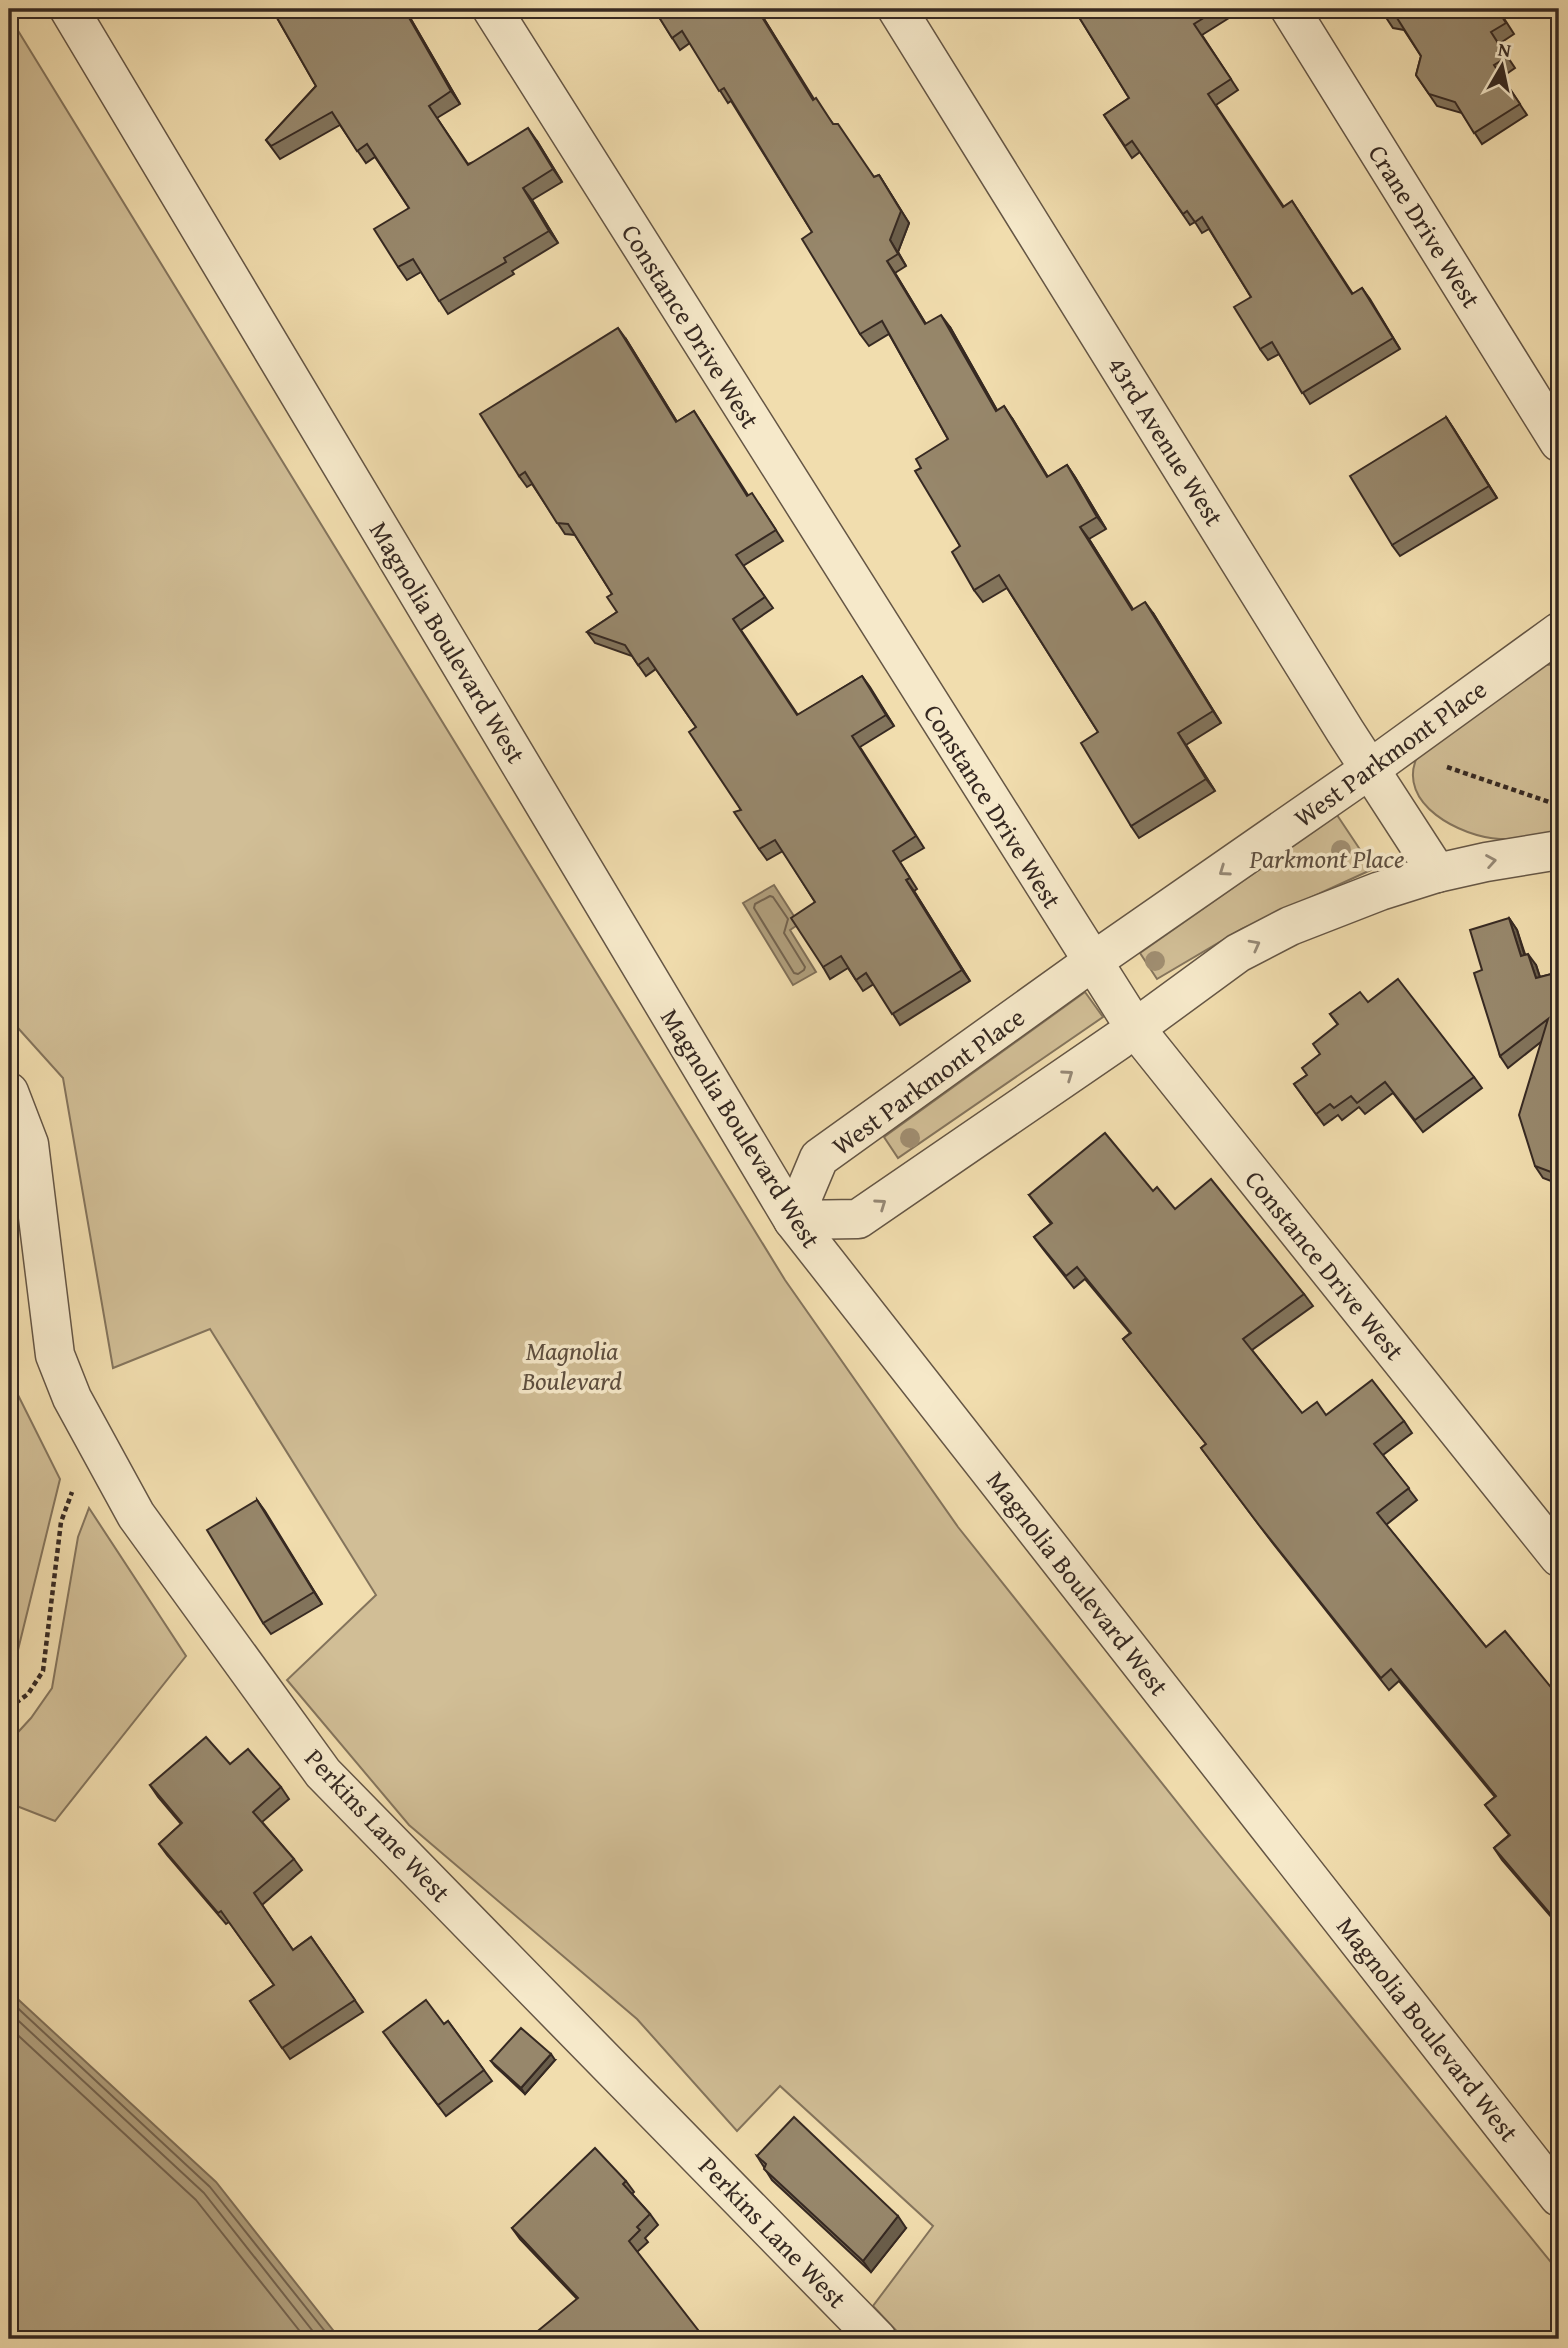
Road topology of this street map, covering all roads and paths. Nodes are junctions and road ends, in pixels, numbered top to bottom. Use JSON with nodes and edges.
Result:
{"nodes":[{"id":1,"x":69,"y":9,"type":"edge"},
{"id":2,"x":492,"y":9,"type":"edge"},
{"id":3,"x":897,"y":9,"type":"edge"},
{"id":4,"x":1290,"y":9,"type":"edge"},
{"id":5,"x":1559,"y":442,"type":"edge"},
{"id":6,"x":1559,"y":632,"type":"edge"},
{"id":7,"x":1443,"y":766,"type":"dead end"},
{"id":8,"x":1370,"y":769,"type":"junction"},
{"id":9,"x":1559,"y":806,"type":"edge"},
{"id":10,"x":1559,"y":850,"type":"edge"},
{"id":11,"x":1437,"y":873,"type":"junction"},
{"id":12,"x":1092,"y":962,"type":"junction"},
{"id":13,"x":1135,"y":1028,"type":"junction"},
{"id":14,"x":9,"y":1092,"type":"edge"},
{"id":15,"x":793,"y":1220,"type":"junction"},
{"id":16,"x":96,"y":1442,"type":"junction"},
{"id":17,"x":1559,"y":1557,"type":"edge"},
{"id":18,"x":9,"y":1708,"type":"edge"},
{"id":19,"x":1559,"y":2196,"type":"edge"},
{"id":20,"x":877,"y":2339,"type":"edge"}],
"edges":[{"from":1,"to":15,"type":"street","name":"Magnolia Boulevard West"},
{"from":2,"to":12,"type":"street","name":"Constance Drive West"},
{"from":3,"to":8,"type":"street","name":"43rd Avenue West"},
{"from":4,"to":5,"type":"street","name":"Crane Drive West"},
{"from":6,"to":8,"type":"street","name":"West Parkmont Place"},
{"from":7,"to":9,"type":"path"},
{"from":8,"to":11,"type":"street","name":"43rd Avenue West"},
{"from":8,"to":12,"type":"street","name":"West Parkmont Place","one_way":true},
{"from":11,"to":10,"type":"street","one_way":true},
{"from":13,"to":11,"type":"street","one_way":true},
{"from":12,"to":13,"type":"street","name":"Constance Drive West"},
{"from":12,"to":15,"type":"street","name":"West Parkmont Place"},
{"from":15,"to":13,"type":"street","one_way":true},
{"from":13,"to":17,"type":"street","name":"Constance Drive West"},
{"from":14,"to":16,"type":"street","name":"Perkins Lane West"},
{"from":15,"to":19,"type":"street","name":"Magnolia Boulevard West"},
{"from":16,"to":18,"type":"path"},
{"from":16,"to":20,"type":"street","name":"Perkins Lane West"}]}
